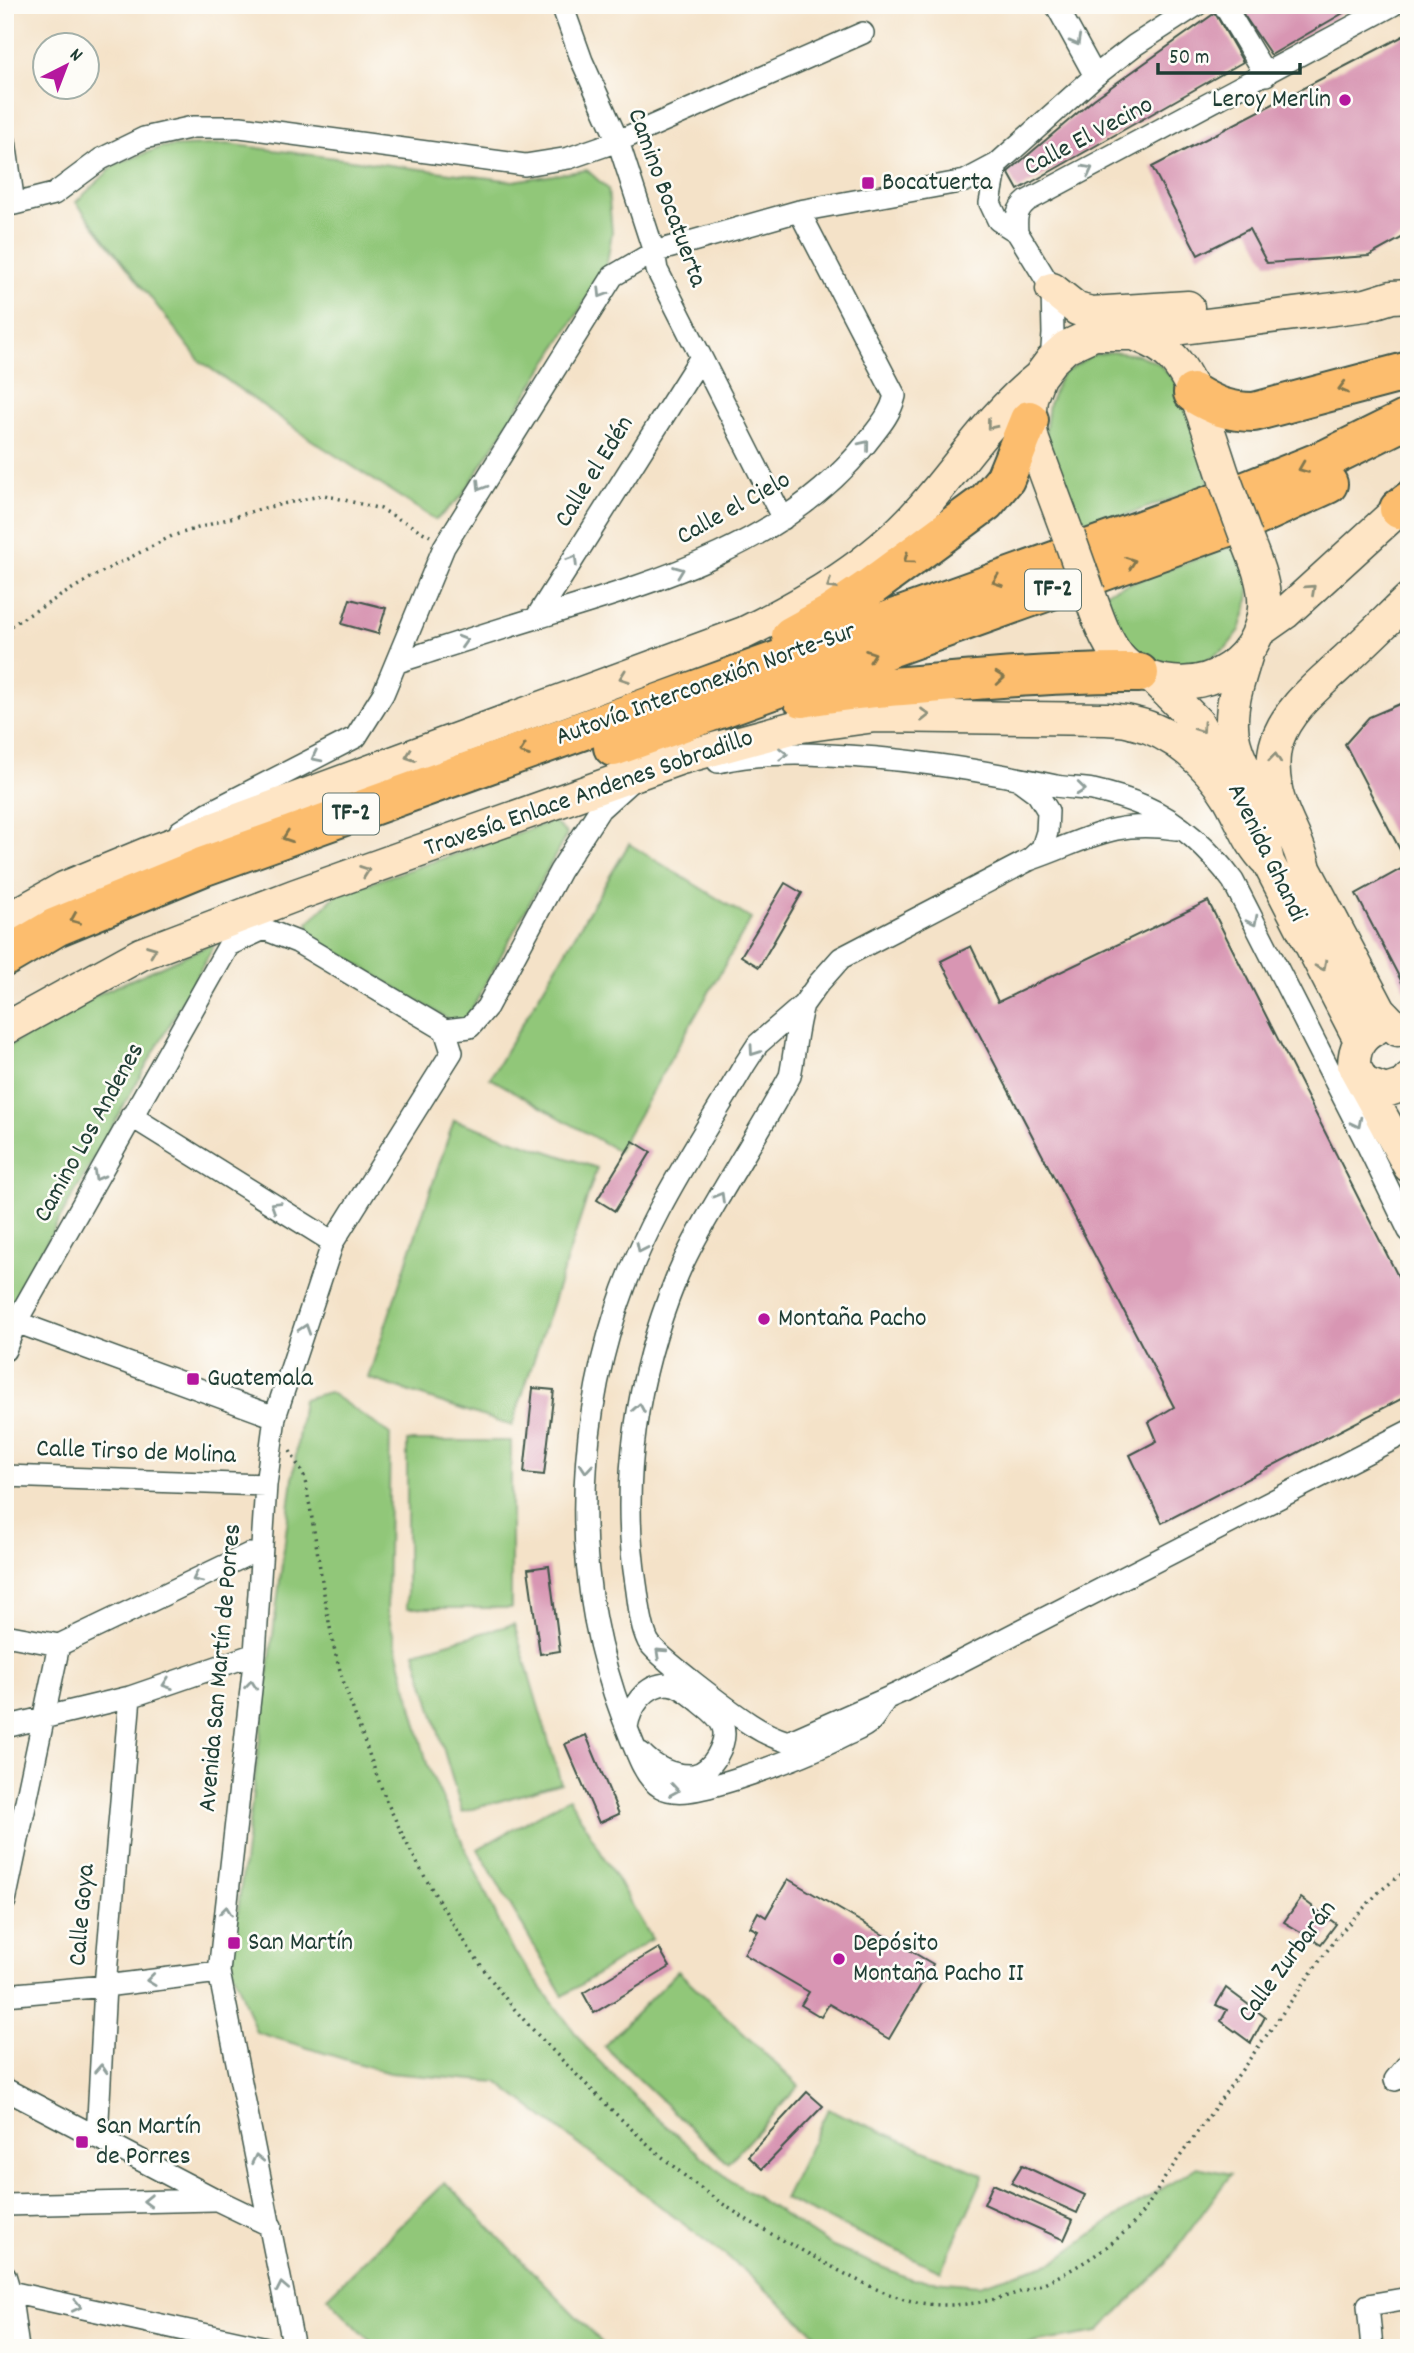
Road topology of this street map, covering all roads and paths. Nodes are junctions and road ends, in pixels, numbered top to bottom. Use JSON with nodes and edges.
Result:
{"nodes":[{"id":1,"x":562,"y":5,"type":"edge"},
{"id":2,"x":1056,"y":5,"type":"edge"},
{"id":3,"x":1197,"y":5,"type":"edge"},
{"id":4,"x":1224,"y":5,"type":"edge"},
{"id":5,"x":1393,"y":5,"type":"edge"},
{"id":6,"x":863,"y":33,"type":"dead end"},
{"id":7,"x":1266,"y":75,"type":"junction"},
{"id":8,"x":1095,"y":76,"type":"junction"},
{"id":9,"x":5,"y":141,"type":"edge"},
{"id":10,"x":618,"y":141,"type":"junction"},
{"id":11,"x":997,"y":164,"type":"junction"},
{"id":12,"x":965,"y":181,"type":"junction"},
{"id":13,"x":992,"y":195,"type":"junction"},
{"id":14,"x":1027,"y":201,"type":"junction"},
{"id":15,"x":10,"y":210,"type":"edge"},
{"id":16,"x":799,"y":211,"type":"junction"},
{"id":17,"x":1017,"y":232,"type":"junction"},
{"id":18,"x":654,"y":252,"type":"junction"},
{"id":19,"x":1052,"y":289,"type":"junction"},
{"id":20,"x":1400,"y":297,"type":"edge"},
{"id":21,"x":1094,"y":334,"type":"junction"},
{"id":22,"x":1134,"y":334,"type":"junction"},
{"id":23,"x":701,"y":357,"type":"junction"},
{"id":24,"x":1045,"y":369,"type":"junction"},
{"id":25,"x":1409,"y":371,"type":"edge"},
{"id":26,"x":1193,"y":393,"type":"junction"},
{"id":27,"x":1409,"y":418,"type":"edge"},
{"id":28,"x":1029,"y":419,"type":"junction"},
{"id":29,"x":1409,"y":446,"type":"edge"},
{"id":30,"x":1405,"y":505,"type":"edge"},
{"id":31,"x":783,"y":519,"type":"junction"},
{"id":32,"x":444,"y":547,"type":"junction"},
{"id":33,"x":1409,"y":599,"type":"edge"},
{"id":34,"x":536,"y":618,"type":"junction"},
{"id":35,"x":5,"y":629,"type":"edge"},
{"id":36,"x":1253,"y":641,"type":"junction"},
{"id":37,"x":398,"y":662,"type":"junction"},
{"id":38,"x":1146,"y":676,"type":"junction"},
{"id":39,"x":697,"y":703,"type":"junction"},
{"id":40,"x":643,"y":771,"type":"junction"},
{"id":41,"x":1014,"y":777,"type":"junction"},
{"id":42,"x":1182,"y":830,"type":"junction"},
{"id":43,"x":146,"y":854,"type":"junction"},
{"id":44,"x":1029,"y":860,"type":"junction"},
{"id":45,"x":1268,"y":862,"type":"junction"},
{"id":46,"x":1305,"y":869,"type":"junction"},
{"id":47,"x":5,"y":921,"type":"edge"},
{"id":48,"x":5,"y":957,"type":"edge"},
{"id":49,"x":5,"y":984,"type":"edge"},
{"id":50,"x":803,"y":1004,"type":"junction"},
{"id":51,"x":1396,"y":1026,"type":"edge"},
{"id":52,"x":5,"y":1029,"type":"edge"},
{"id":53,"x":445,"y":1030,"type":"junction"},
{"id":54,"x":1360,"y":1040,"type":"junction"},
{"id":55,"x":1409,"y":1079,"type":"edge"},
{"id":56,"x":1364,"y":1083,"type":"junction"},
{"id":57,"x":131,"y":1116,"type":"junction"},
{"id":58,"x":1409,"y":1166,"type":"edge"},
{"id":59,"x":1409,"y":1231,"type":"edge"},
{"id":60,"x":333,"y":1242,"type":"junction"},
{"id":61,"x":11,"y":1322,"type":"edge"},
{"id":62,"x":5,"y":1350,"type":"edge"},
{"id":63,"x":275,"y":1420,"type":"junction"},
{"id":64,"x":1409,"y":1430,"type":"edge"},
{"id":65,"x":5,"y":1476,"type":"edge"},
{"id":66,"x":266,"y":1485,"type":"junction"},
{"id":67,"x":260,"y":1555,"type":"junction"},
{"id":68,"x":5,"y":1635,"type":"edge"},
{"id":69,"x":59,"y":1645,"type":"junction"},
{"id":70,"x":255,"y":1654,"type":"junction"},
{"id":71,"x":130,"y":1697,"type":"junction"},
{"id":72,"x":886,"y":1699,"type":"junction"},
{"id":73,"x":862,"y":1709,"type":"junction"},
{"id":74,"x":713,"y":1713,"type":"junction"},
{"id":75,"x":41,"y":1720,"type":"junction"},
{"id":76,"x":5,"y":1727,"type":"edge"},
{"id":77,"x":631,"y":1737,"type":"junction"},
{"id":78,"x":1409,"y":1868,"type":"edge"},
{"id":79,"x":5,"y":1900,"type":"edge"},
{"id":80,"x":219,"y":1972,"type":"junction"},
{"id":81,"x":105,"y":1986,"type":"junction"},
{"id":82,"x":5,"y":1995,"type":"edge"},
{"id":83,"x":1409,"y":2063,"type":"edge"},
{"id":84,"x":1395,"y":2080,"type":"dead end"},
{"id":85,"x":5,"y":2090,"type":"edge"},
{"id":86,"x":97,"y":2137,"type":"junction"},
{"id":87,"x":216,"y":2200,"type":"junction"},
{"id":88,"x":5,"y":2205,"type":"edge"},
{"id":89,"x":271,"y":2225,"type":"junction"},
{"id":90,"x":8,"y":2283,"type":"edge"},
{"id":91,"x":1409,"y":2298,"type":"edge"},
{"id":92,"x":18,"y":2348,"type":"edge"},
{"id":93,"x":267,"y":2348,"type":"edge"},
{"id":94,"x":294,"y":2348,"type":"edge"},
{"id":95,"x":1372,"y":2348,"type":"edge"}],
"edges":[{"from":1,"to":10,"type":"street","name":"Camino Bocatuerta"},
{"from":2,"to":8,"type":"street","one_way":true},
{"from":3,"to":8,"type":"street"},
{"from":4,"to":7,"type":"street"},
{"from":5,"to":7,"type":"street","name":"Calle El Vecino"},
{"from":6,"to":10,"type":"street"},
{"from":14,"to":7,"type":"street","name":"Calle El Vecino","one_way":true},
{"from":8,"to":11,"type":"street"},
{"from":9,"to":15,"type":"street"},
{"from":10,"to":15,"type":"street"},
{"from":10,"to":18,"type":"street","name":"Camino Bocatuerta"},
{"from":11,"to":12,"type":"street"},
{"from":11,"to":13,"type":"street"},
{"from":12,"to":13,"type":"street"},
{"from":12,"to":16,"type":"street"},
{"from":13,"to":14,"type":"street"},
{"from":13,"to":17,"type":"street"},
{"from":14,"to":17,"type":"street","name":"Calle El Vecino"},
{"from":16,"to":18,"type":"street"},
{"from":31,"to":16,"type":"street","name":"Calle el Cielo","one_way":true},
{"from":17,"to":19,"type":"street"},
{"from":18,"to":23,"type":"street","name":"Camino Bocatuerta"},
{"from":18,"to":32,"type":"street","one_way":true},
{"from":19,"to":20,"type":"street"},
{"from":19,"to":21,"type":"street"},
{"from":19,"to":24,"type":"street"},
{"from":20,"to":22,"type":"street"},
{"from":21,"to":22,"type":"street"},
{"from":21,"to":24,"type":"street"},
{"from":22,"to":26,"type":"street","name":"Avenida Ghandi"},
{"from":23,"to":31,"type":"street","name":"Camino Bocatuerta"},
{"from":34,"to":23,"type":"street","name":"Calle el Edén","one_way":true},
{"from":24,"to":28,"type":"street"},
{"from":24,"to":43,"type":"street","one_way":true},
{"from":25,"to":26,"type":"highway","one_way":true},
{"from":26,"to":36,"type":"street","name":"Avenida Ghandi","bridge":true},
{"from":27,"to":39,"type":"highway","name":"Autovía Interconexión Norte-Sur","number":"TF-2","one_way":true},
{"from":28,"to":38,"type":"street","name":"Avenida Ghandi","bridge":true},
{"from":28,"to":39,"type":"highway","one_way":true},
{"from":39,"to":29,"type":"highway","name":"Autovía Interconexión Norte-Sur","number":"TF-2","one_way":true},
{"from":36,"to":30,"type":"street","one_way":true},
{"from":34,"to":31,"type":"street","name":"Calle el Cielo","one_way":true},
{"from":32,"to":35,"type":"path"},
{"from":32,"to":37,"type":"street"},
{"from":46,"to":33,"type":"street","one_way":true},
{"from":37,"to":34,"type":"street","name":"Calle el Cielo","one_way":true},
{"from":36,"to":38,"type":"street"},
{"from":36,"to":46,"type":"street","name":"Avenida Ghandi"},
{"from":37,"to":43,"type":"street","one_way":true},
{"from":39,"to":38,"type":"highway","one_way":true},
{"from":38,"to":45,"type":"street","name":"Avenida Ghandi","one_way":true},
{"from":39,"to":48,"type":"highway","name":"Autovía Interconexión Norte-Sur","number":"TF-2","one_way":true},
{"from":39,"to":49,"type":"highway","name":"Autovía Interconexión Norte-Sur","number":"TF-2"},
{"from":40,"to":41,"type":"street","one_way":true},
{"from":40,"to":45,"type":"street","name":"Travesía Enlace Andenes Sobradillo","one_way":true},
{"from":52,"to":40,"type":"street","name":"Travesía Enlace Andenes Sobradillo","one_way":true},
{"from":40,"to":53,"type":"street"},
{"from":41,"to":42,"type":"street","one_way":true},
{"from":41,"to":44,"type":"street"},
{"from":42,"to":44,"type":"street"},
{"from":42,"to":59,"type":"street","one_way":true},
{"from":43,"to":47,"type":"street"},
{"from":44,"to":50,"type":"street"},
{"from":45,"to":54,"type":"street","name":"Avenida Ghandi","one_way":true},
{"from":46,"to":51,"type":"street"},
{"from":73,"to":50,"type":"street","one_way":true},
{"from":50,"to":77,"type":"street","one_way":true},
{"from":51,"to":54,"type":"street"},
{"from":53,"to":57,"type":"street","name":"Camino Los Andenes"},
{"from":53,"to":60,"type":"street","name":"Avenida San Martín de Porres"},
{"from":54,"to":56,"type":"street"},
{"from":55,"to":56,"type":"street"},
{"from":56,"to":58,"type":"street"},
{"from":60,"to":57,"type":"street","one_way":true},
{"from":57,"to":61,"type":"street","name":"Camino Los Andenes","one_way":true},
{"from":63,"to":60,"type":"street","name":"Avenida San Martín de Porres","one_way":true},
{"from":61,"to":62,"type":"street","name":"Camino Los Andenes"},
{"from":61,"to":63,"type":"street"},
{"from":63,"to":66,"type":"street","name":"Avenida San Martín de Porres"},
{"from":63,"to":78,"type":"path","name":"Calle Zurbarán"},
{"from":64,"to":72,"type":"street"},
{"from":65,"to":66,"type":"street","name":"Calle Tirso de Molina"},
{"from":66,"to":67,"type":"street","name":"Avenida San Martín de Porres"},
{"from":67,"to":69,"type":"street","one_way":true},
{"from":67,"to":70,"type":"street","name":"Avenida San Martín de Porres"},
{"from":68,"to":69,"type":"street"},
{"from":69,"to":75,"type":"street"},
{"from":70,"to":71,"type":"street","one_way":true},
{"from":80,"to":70,"type":"street","name":"Avenida San Martín de Porres","one_way":true},
{"from":71,"to":75,"type":"street"},
{"from":71,"to":81,"type":"street","name":"Calle Goya"},
{"from":72,"to":73,"type":"street"},
{"from":77,"to":72,"type":"street","one_way":true},
{"from":73,"to":74,"type":"street"},
{"from":74,"to":77,"type":"street"},
{"from":74,"to":77,"type":"street"},
{"from":75,"to":76,"type":"street"},
{"from":75,"to":79,"type":"street"},
{"from":80,"to":81,"type":"street","one_way":true},
{"from":89,"to":80,"type":"street","name":"Avenida San Martín de Porres","one_way":true},
{"from":81,"to":82,"type":"street"},
{"from":86,"to":81,"type":"street","name":"Calle Goya","one_way":true},
{"from":83,"to":84,"type":"street"},
{"from":85,"to":86,"type":"street"},
{"from":86,"to":87,"type":"street"},
{"from":87,"to":88,"type":"street","one_way":true},
{"from":87,"to":89,"type":"street"},
{"from":94,"to":89,"type":"street","name":"Avenida San Martín de Porres","one_way":true},
{"from":90,"to":92,"type":"street"},
{"from":90,"to":93,"type":"street","one_way":true},
{"from":91,"to":95,"type":"street"}]}
